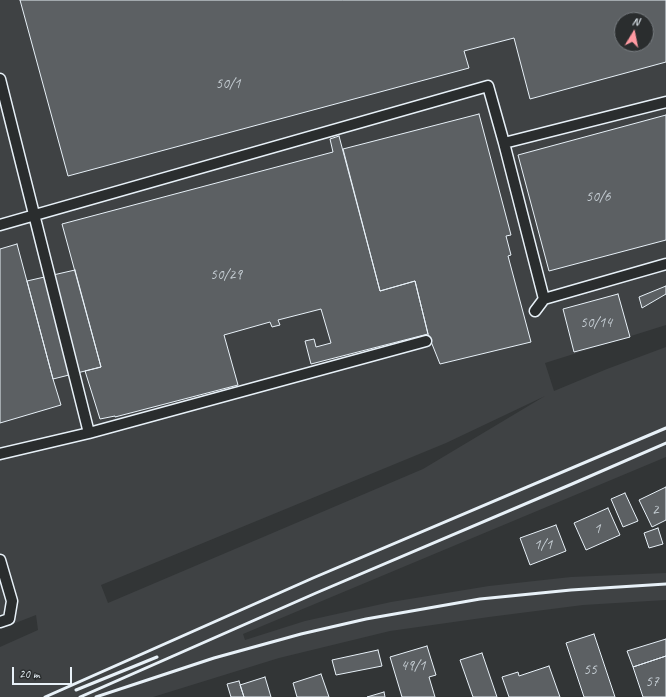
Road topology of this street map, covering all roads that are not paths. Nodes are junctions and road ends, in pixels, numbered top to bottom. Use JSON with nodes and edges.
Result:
{"nodes":[{"id":1,"x":0,"y":79,"type":"edge"},
{"id":2,"x":666,"y":102,"type":"edge"},
{"id":3,"x":504,"y":143,"type":"junction"},
{"id":4,"x":34,"y":216,"type":"junction"},
{"id":5,"x":0,"y":225,"type":"edge"},
{"id":6,"x":666,"y":264,"type":"edge"},
{"id":7,"x":544,"y":299,"type":"junction"},
{"id":8,"x":535,"y":312,"type":"dead end"},
{"id":9,"x":426,"y":341,"type":"dead end"},
{"id":10,"x":89,"y":433,"type":"junction"},
{"id":11,"x":0,"y":454,"type":"edge"},
{"id":12,"x":0,"y":560,"type":"edge"},
{"id":13,"x":0,"y":622,"type":"edge"}],
"edges":[{"from":1,"to":4,"type":"lane"},
{"from":2,"to":3,"type":"lane"},
{"from":3,"to":4,"type":"lane"},
{"from":3,"to":7,"type":"lane"},
{"from":4,"to":5,"type":"lane"},
{"from":4,"to":10,"type":"lane"},
{"from":6,"to":7,"type":"lane"},
{"from":7,"to":8,"type":"lane"},
{"from":9,"to":10,"type":"lane"},
{"from":10,"to":11,"type":"lane"},
{"from":12,"to":13,"type":"lane"}]}
